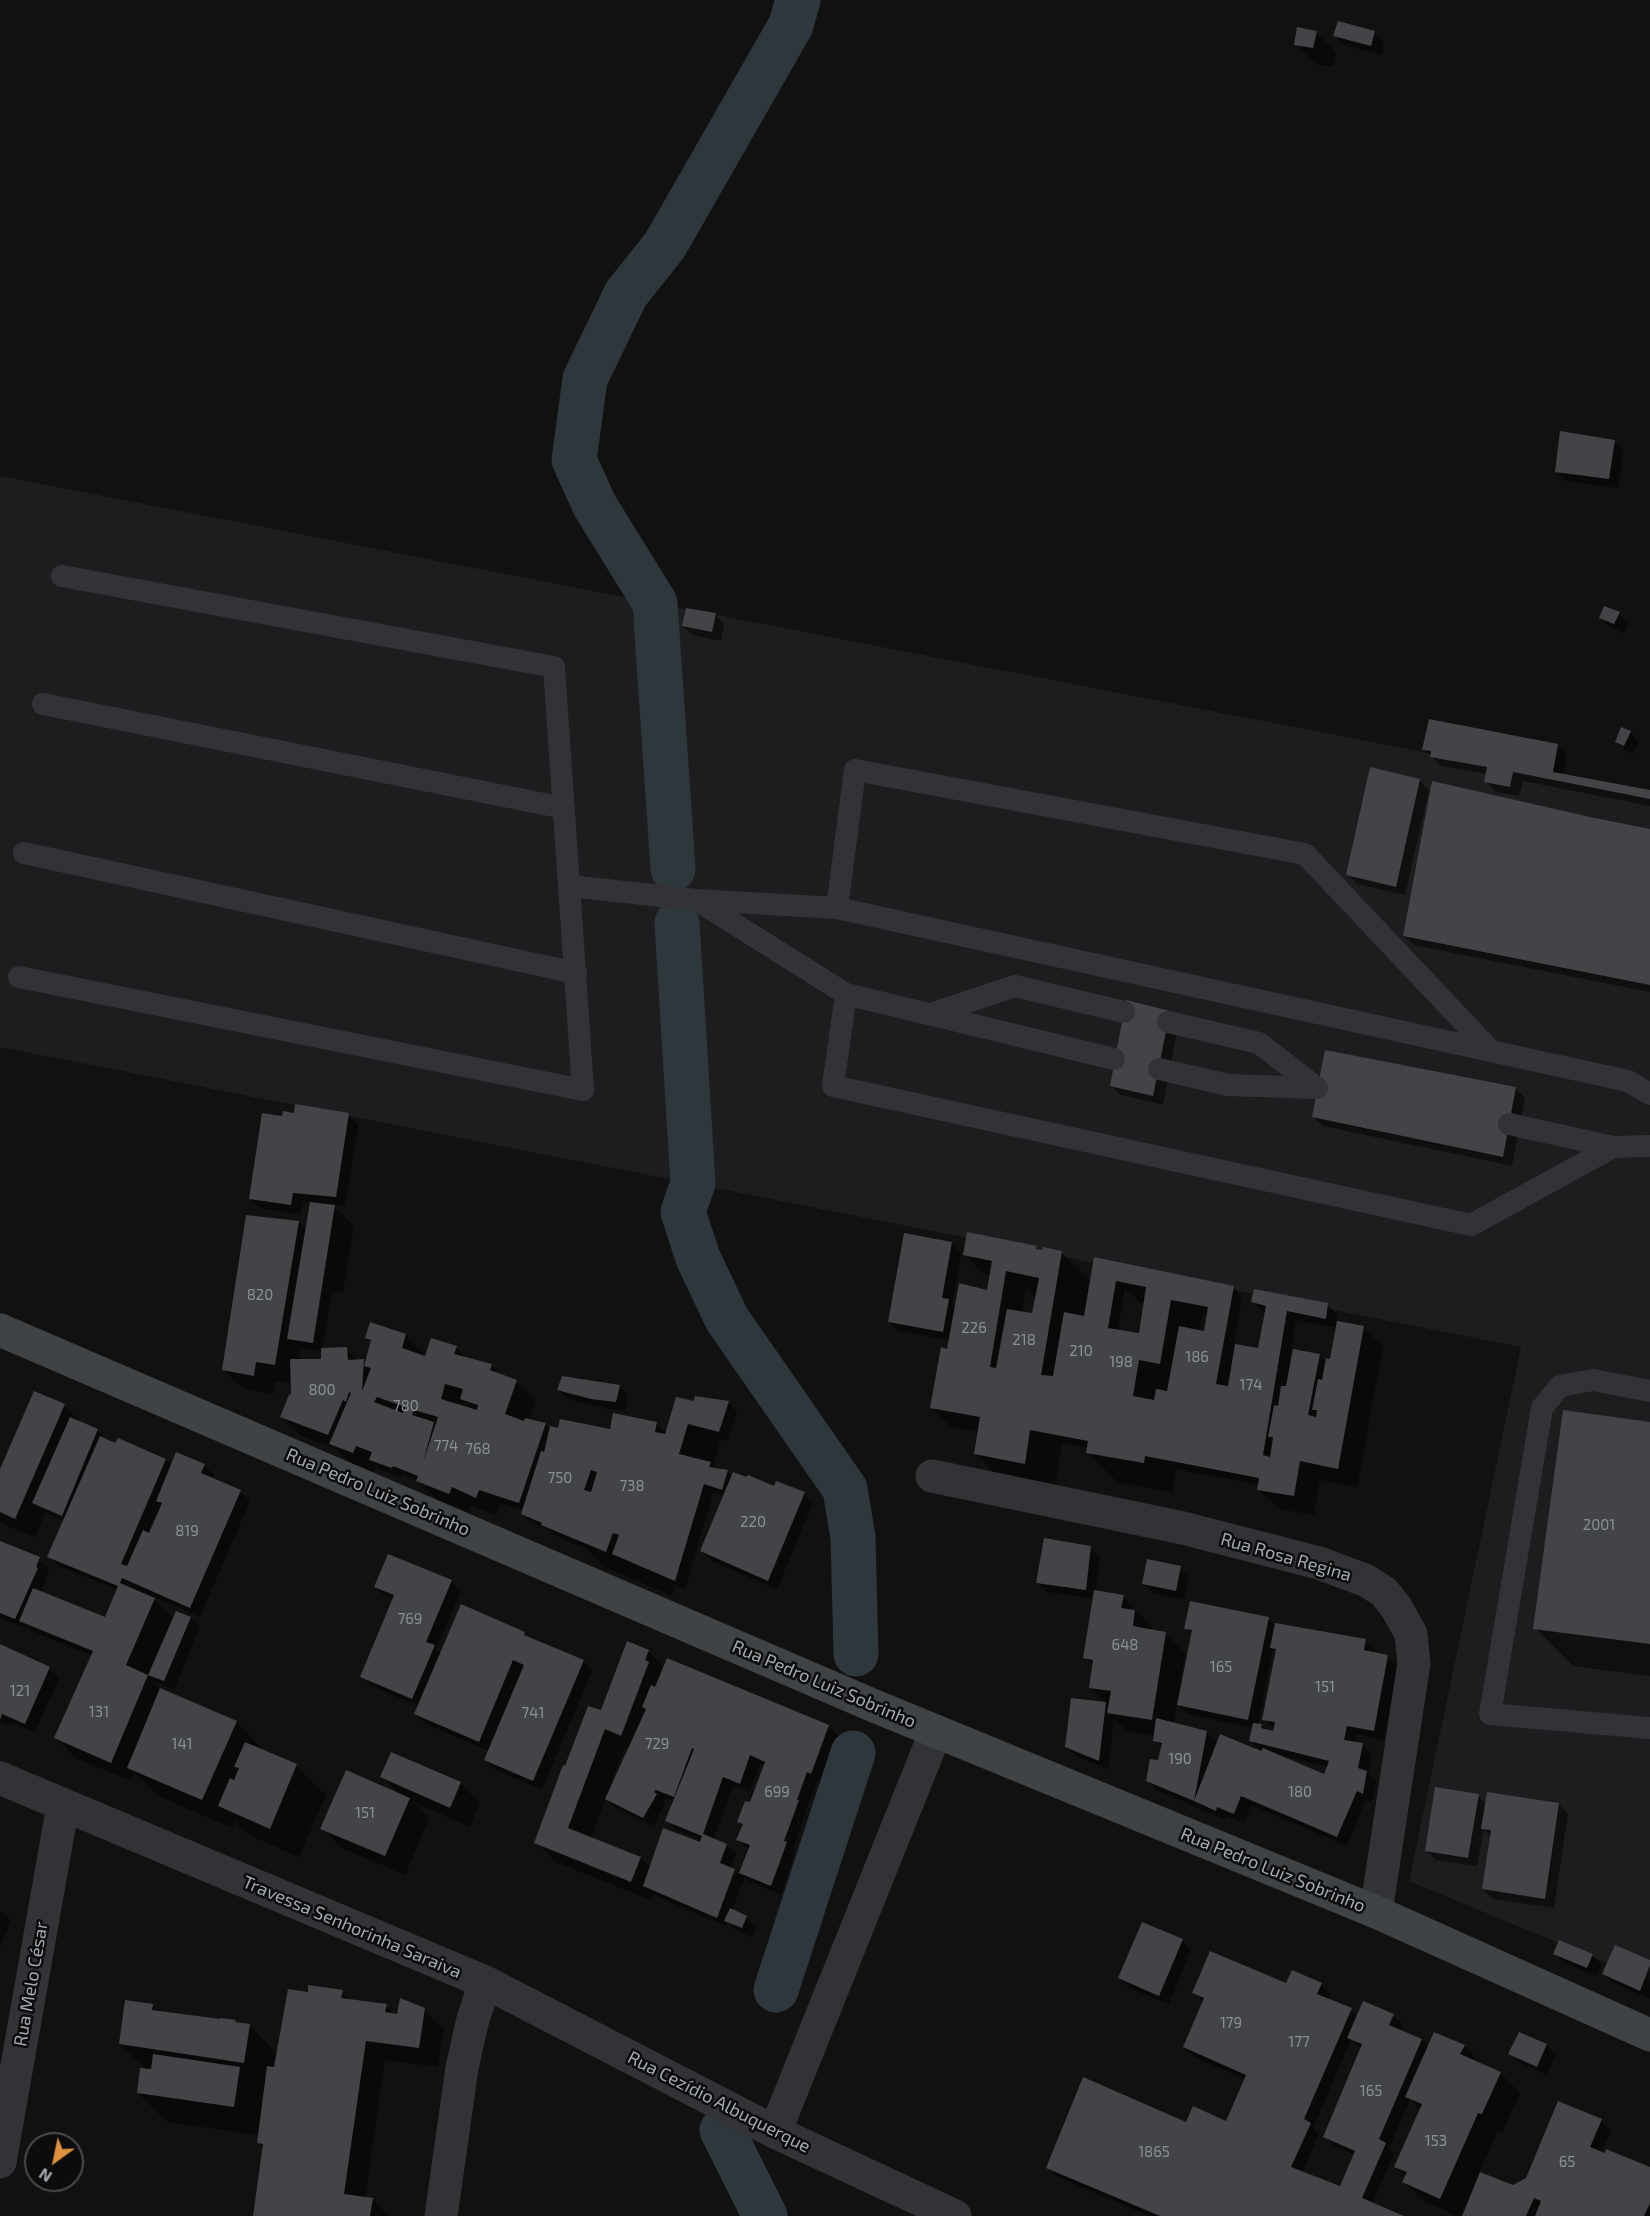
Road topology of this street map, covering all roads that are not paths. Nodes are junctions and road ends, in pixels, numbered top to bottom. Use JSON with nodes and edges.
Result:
{"nodes":[{"id":1,"x":62,"y":576,"type":"dead end"},
{"id":2,"x":43,"y":704,"type":"dead end"},
{"id":3,"x":564,"y":808,"type":"junction"},
{"id":4,"x":24,"y":853,"type":"dead end"},
{"id":5,"x":570,"y":886,"type":"junction"},
{"id":6,"x":697,"y":900,"type":"junction"},
{"id":7,"x":837,"y":908,"type":"junction"},
{"id":8,"x":576,"y":972,"type":"junction"},
{"id":9,"x":19,"y":977,"type":"dead end"},
{"id":10,"x":846,"y":994,"type":"junction"},
{"id":11,"x":1124,"y":1012,"type":"dead end"},
{"id":12,"x":931,"y":1014,"type":"junction"},
{"id":13,"x":1168,"y":1022,"type":"dead end"},
{"id":14,"x":1491,"y":1051,"type":"junction"},
{"id":15,"x":1114,"y":1059,"type":"dead end"},
{"id":16,"x":1159,"y":1069,"type":"dead end"},
{"id":17,"x":1650,"y":1094,"type":"edge"},
{"id":18,"x":1509,"y":1124,"type":"dead end"},
{"id":19,"x":1650,"y":1146,"type":"edge"},
{"id":20,"x":1613,"y":1147,"type":"junction"},
{"id":21,"x":0,"y":1330,"type":"edge"},
{"id":22,"x":1650,"y":1391,"type":"edge"},
{"id":23,"x":932,"y":1476,"type":"dead end"},
{"id":24,"x":1650,"y":1728,"type":"edge"},
{"id":25,"x":936,"y":1731,"type":"junction"},
{"id":26,"x":0,"y":1778,"type":"edge"},
{"id":27,"x":63,"y":1805,"type":"junction"},
{"id":28,"x":1376,"y":1912,"type":"junction"},
{"id":29,"x":485,"y":1982,"type":"junction"},
{"id":30,"x":1650,"y":2035,"type":"edge"},
{"id":31,"x":775,"y":2132,"type":"junction"},
{"id":32,"x":0,"y":2162,"type":"edge"},
{"id":33,"x":441,"y":2216,"type":"edge"},
{"id":34,"x":955,"y":2216,"type":"edge"}],
"edges":[{"from":1,"to":3,"type":"lane"},
{"from":2,"to":3,"type":"lane"},
{"from":3,"to":5,"type":"lane"},
{"from":4,"to":8,"type":"lane"},
{"from":5,"to":6,"type":"lane"},
{"from":5,"to":8,"type":"lane"},
{"from":6,"to":7,"type":"lane"},
{"from":6,"to":10,"type":"lane"},
{"from":7,"to":14,"type":"lane"},
{"from":7,"to":14,"type":"lane"},
{"from":8,"to":9,"type":"lane"},
{"from":10,"to":12,"type":"lane"},
{"from":10,"to":20,"type":"lane"},
{"from":11,"to":12,"type":"lane"},
{"from":12,"to":15,"type":"lane"},
{"from":13,"to":16,"type":"lane"},
{"from":14,"to":17,"type":"lane"},
{"from":18,"to":20,"type":"lane"},
{"from":19,"to":20,"type":"lane"},
{"from":21,"to":25,"type":"street","name":"Rua Pedro Luiz Sobrinho"},
{"from":22,"to":24,"type":"lane"},
{"from":23,"to":28,"type":"street","name":"Rua Rosa Regina"},
{"from":25,"to":28,"type":"street","name":"Rua Pedro Luiz Sobrinho"},
{"from":25,"to":31,"type":"street"},
{"from":26,"to":27,"type":"street","name":"Travessa Senhorinha Saraiva"},
{"from":27,"to":29,"type":"street","name":"Travessa Senhorinha Saraiva"},
{"from":27,"to":32,"type":"street","name":"Rua Melo César"},
{"from":28,"to":30,"type":"street","name":"Rua Pedro Luiz Sobrinho"},
{"from":29,"to":31,"type":"street","name":"Rua Cezídio Albuquerque"},
{"from":29,"to":33,"type":"street","name":"Travessa Senhorinha Saraiva"},
{"from":31,"to":34,"type":"street","name":"Rua Cezídio Albuquerque"}]}
